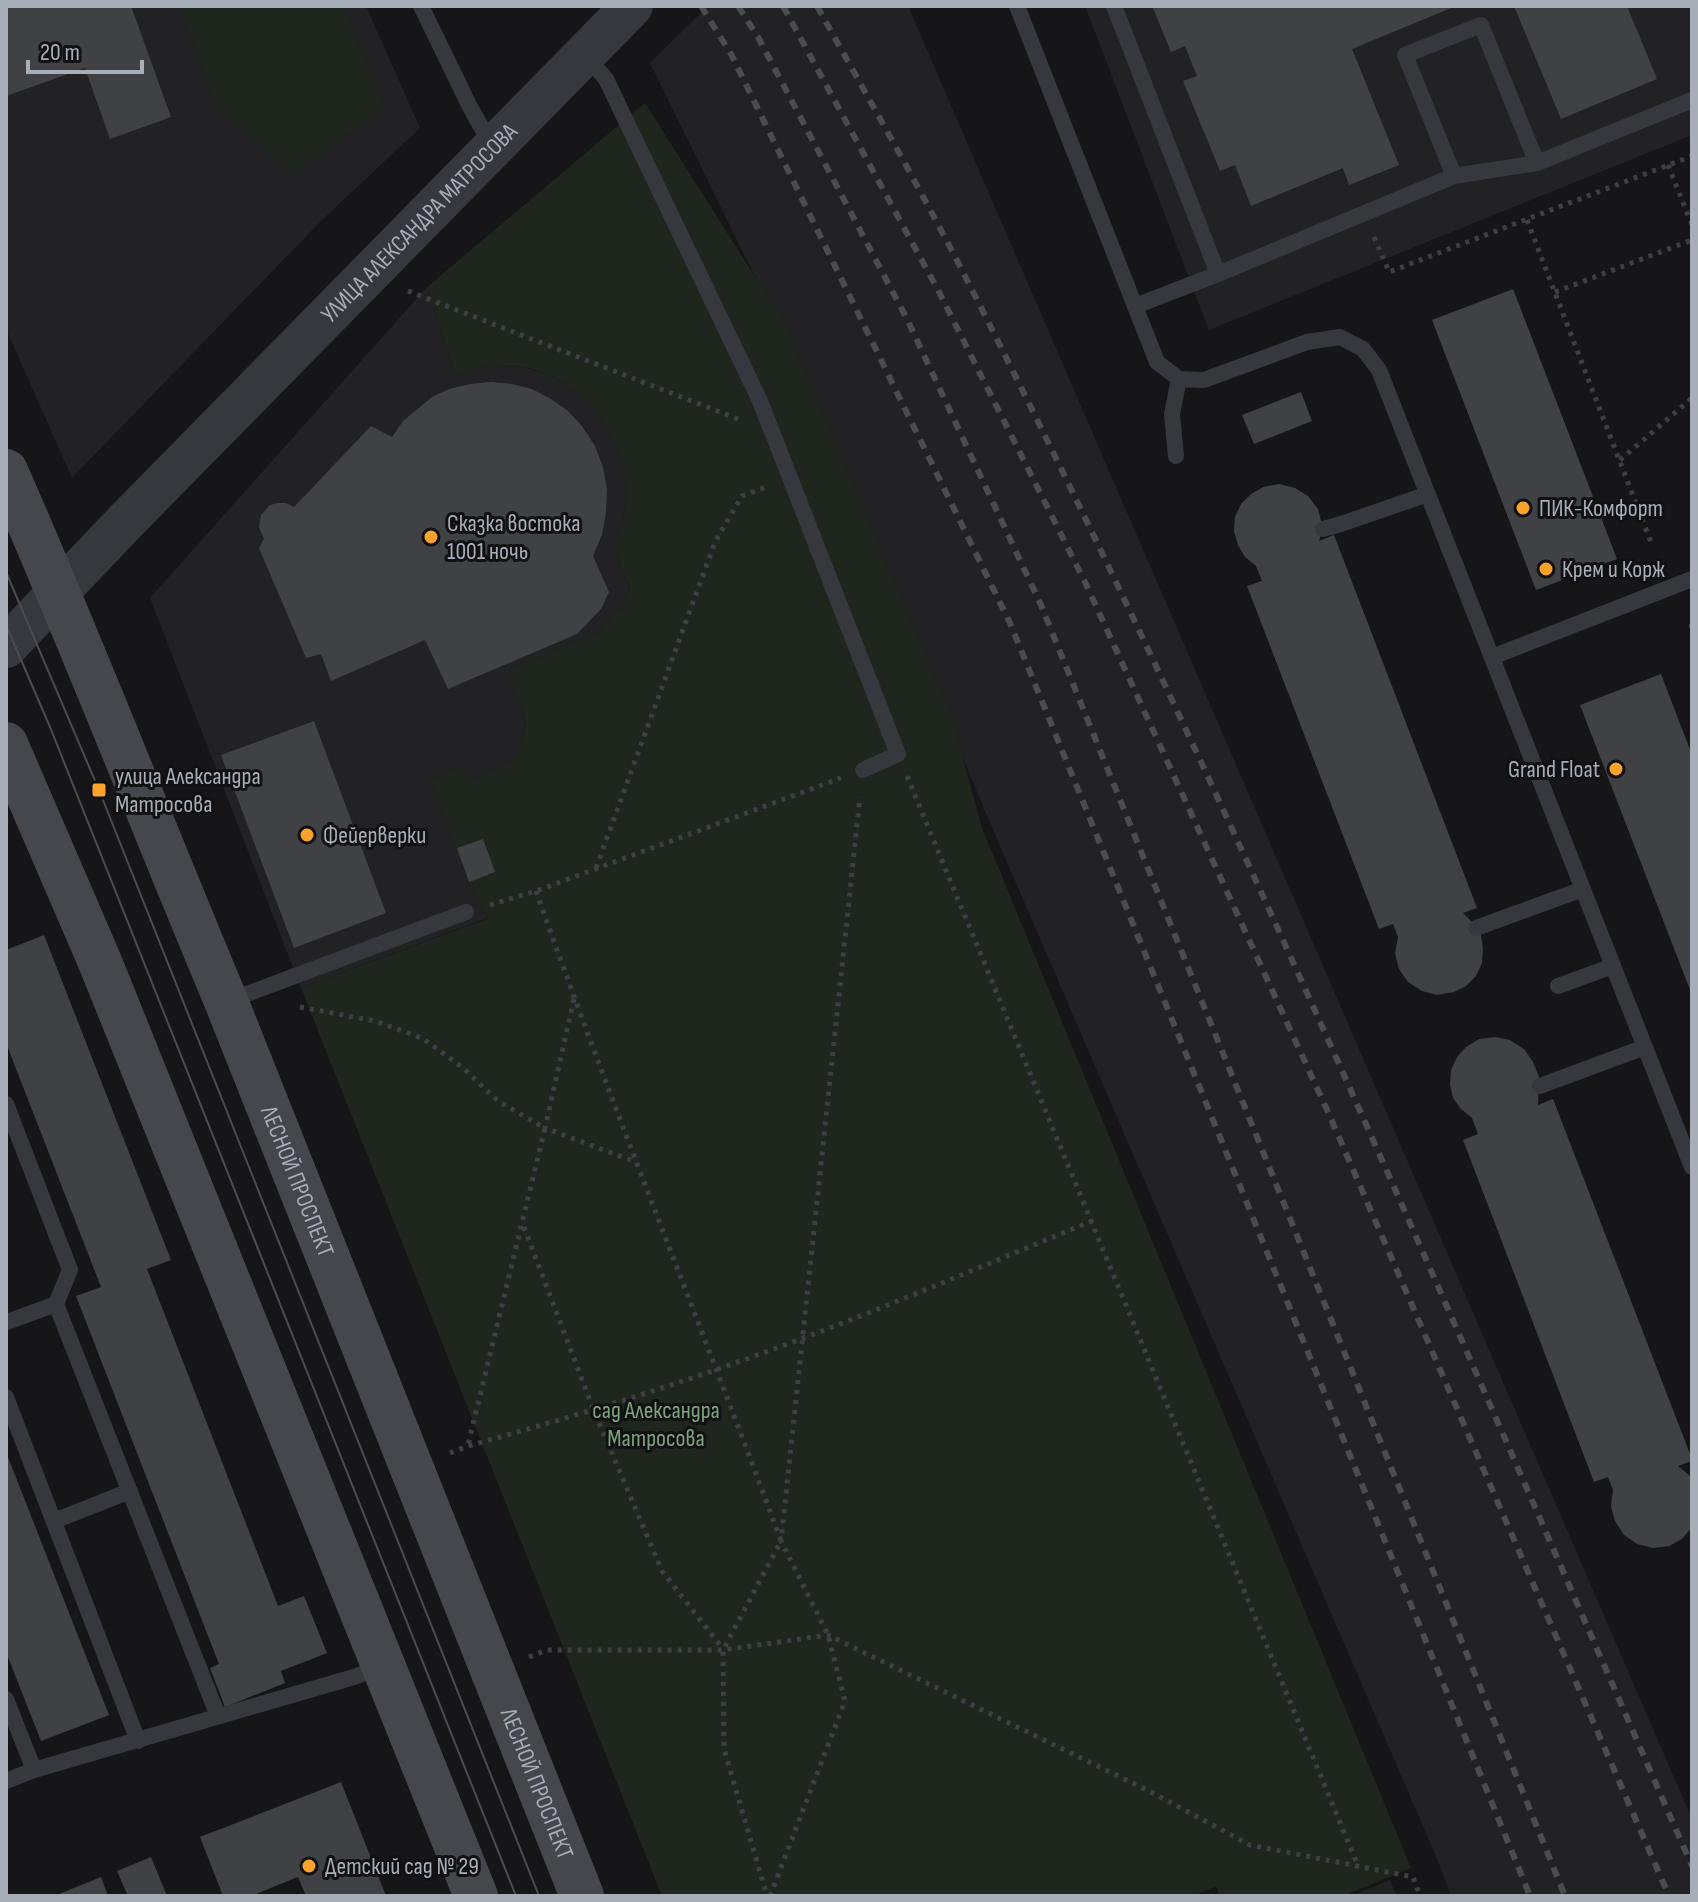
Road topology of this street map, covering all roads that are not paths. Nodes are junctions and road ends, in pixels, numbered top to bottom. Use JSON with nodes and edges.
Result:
{"nodes":[{"id":1,"x":421,"y":6,"type":"edge"},
{"id":2,"x":632,"y":6,"type":"edge"},
{"id":3,"x":1017,"y":6,"type":"edge"},
{"id":4,"x":1114,"y":6,"type":"edge"},
{"id":5,"x":585,"y":54,"type":"junction"},
{"id":6,"x":1692,"y":100,"type":"edge"},
{"id":7,"x":493,"y":147,"type":"junction"},
{"id":8,"x":1537,"y":163,"type":"junction"},
{"id":9,"x":1454,"y":176,"type":"junction"},
{"id":10,"x":1218,"y":274,"type":"junction"},
{"id":11,"x":1135,"y":306,"type":"junction"},
{"id":12,"x":1179,"y":379,"type":"junction"},
{"id":13,"x":1176,"y":456,"type":"dead end"},
{"id":14,"x":6,"y":471,"type":"edge"},
{"id":15,"x":1428,"y":494,"type":"junction"},
{"id":16,"x":1323,"y":529,"type":"dead end"},
{"id":17,"x":1692,"y":579,"type":"edge"},
{"id":18,"x":58,"y":591,"type":"junction"},
{"id":19,"x":6,"y":647,"type":"edge"},
{"id":20,"x":1492,"y":657,"type":"junction"},
{"id":21,"x":6,"y":744,"type":"edge"},
{"id":22,"x":863,"y":770,"type":"road end"},
{"id":23,"x":1583,"y":889,"type":"junction"},
{"id":24,"x":466,"y":912,"type":"road end"},
{"id":25,"x":1476,"y":928,"type":"dead end"},
{"id":26,"x":1613,"y":966,"type":"junction"},
{"id":27,"x":1558,"y":986,"type":"dead end"},
{"id":28,"x":226,"y":1001,"type":"junction"},
{"id":29,"x":1645,"y":1047,"type":"junction"},
{"id":30,"x":1540,"y":1086,"type":"dead end"},
{"id":31,"x":6,"y":1104,"type":"edge"},
{"id":32,"x":1692,"y":1167,"type":"edge"},
{"id":33,"x":56,"y":1304,"type":"junction"},
{"id":34,"x":6,"y":1322,"type":"edge"},
{"id":35,"x":6,"y":1397,"type":"edge"},
{"id":36,"x":130,"y":1491,"type":"junction"},
{"id":37,"x":54,"y":1521,"type":"junction"},
{"id":38,"x":384,"y":1665,"type":"junction"},
{"id":39,"x":6,"y":1699,"type":"edge"},
{"id":40,"x":218,"y":1716,"type":"junction"},
{"id":41,"x":138,"y":1741,"type":"junction"},
{"id":42,"x":34,"y":1770,"type":"junction"},
{"id":43,"x":6,"y":1781,"type":"edge"},
{"id":44,"x":476,"y":1896,"type":"edge"},
{"id":45,"x":582,"y":1896,"type":"edge"}],
"edges":[{"from":1,"to":7,"type":"lane"},
{"from":2,"to":5,"type":"street","name":"УЛИЦА АЛЕКСАНДРА МАТРОСОВА"},
{"from":3,"to":11,"type":"lane"},
{"from":4,"to":10,"type":"lane"},
{"from":5,"to":7,"type":"street","name":"УЛИЦА АЛЕКСАНДРА МАТРОСОВА"},
{"from":5,"to":22,"type":"lane"},
{"from":6,"to":8,"type":"lane"},
{"from":7,"to":18,"type":"street","name":"УЛИЦА АЛЕКСАНДРА МАТРОСОВА"},
{"from":8,"to":9,"type":"lane"},
{"from":8,"to":9,"type":"lane"},
{"from":9,"to":10,"type":"lane"},
{"from":10,"to":11,"type":"lane"},
{"from":11,"to":12,"type":"lane"},
{"from":12,"to":13,"type":"lane"},
{"from":12,"to":15,"type":"lane"},
{"from":14,"to":18,"type":"main road","name":"ЛЕСНОЙ ПРОСПЕКТ"},
{"from":15,"to":16,"type":"lane"},
{"from":15,"to":20,"type":"lane"},
{"from":17,"to":20,"type":"lane"},
{"from":18,"to":19,"type":"street","name":"УЛИЦА АЛЕКСАНДРА МАТРОСОВА"},
{"from":18,"to":28,"type":"main road","name":"ЛЕСНОЙ ПРОСПЕКТ"},
{"from":20,"to":23,"type":"lane"},
{"from":21,"to":38,"type":"main road"},
{"from":23,"to":25,"type":"lane"},
{"from":23,"to":26,"type":"lane"},
{"from":24,"to":28,"type":"lane"},
{"from":26,"to":27,"type":"lane"},
{"from":26,"to":29,"type":"lane"},
{"from":28,"to":45,"type":"main road","name":"ЛЕСНОЙ ПРОСПЕКТ"},
{"from":29,"to":30,"type":"lane"},
{"from":29,"to":32,"type":"lane"},
{"from":31,"to":33,"type":"lane"},
{"from":33,"to":34,"type":"lane"},
{"from":33,"to":36,"type":"lane"},
{"from":35,"to":37,"type":"lane"},
{"from":36,"to":37,"type":"lane"},
{"from":36,"to":40,"type":"lane"},
{"from":37,"to":41,"type":"lane"},
{"from":38,"to":40,"type":"lane"},
{"from":38,"to":44,"type":"main road"},
{"from":39,"to":42,"type":"lane"},
{"from":40,"to":41,"type":"lane"},
{"from":41,"to":42,"type":"lane"},
{"from":42,"to":43,"type":"lane"}]}
